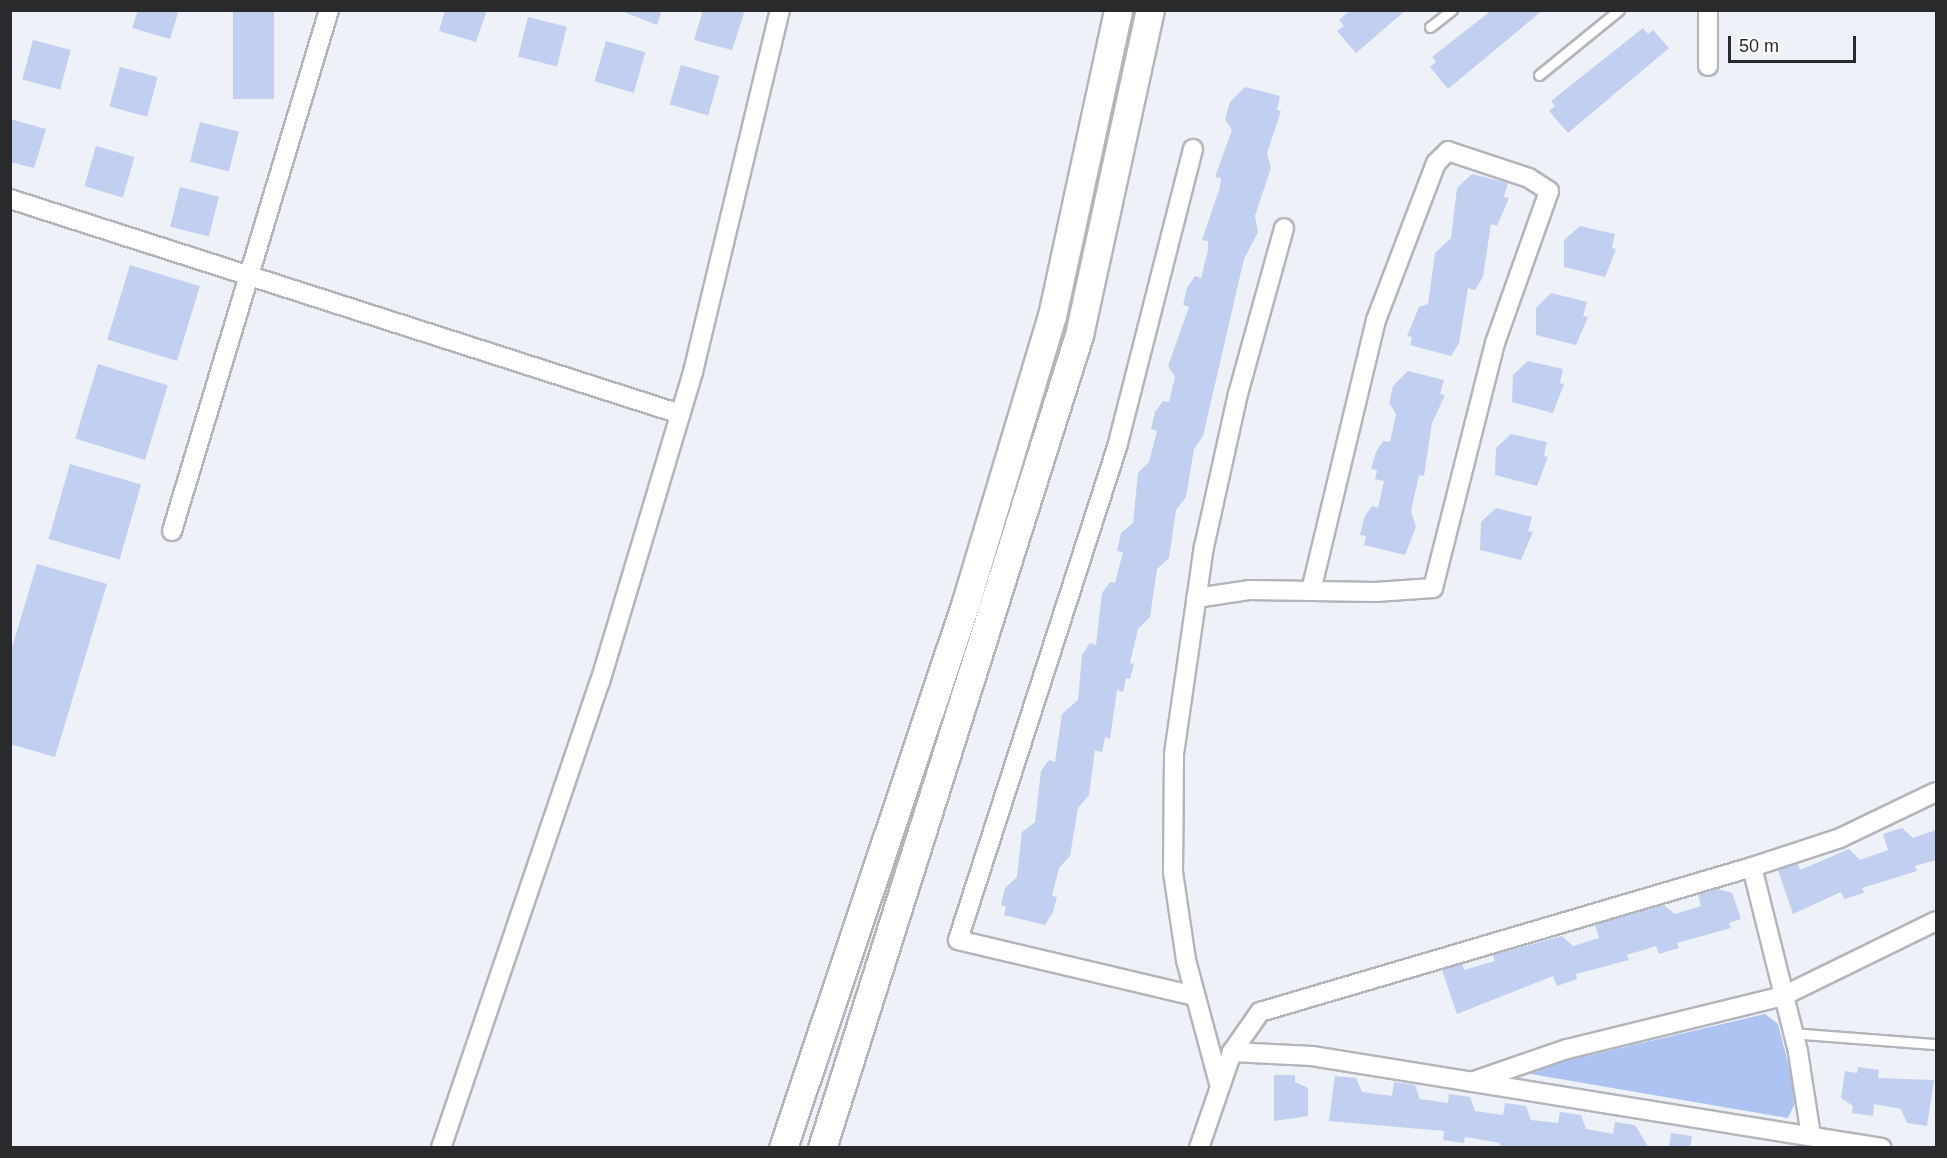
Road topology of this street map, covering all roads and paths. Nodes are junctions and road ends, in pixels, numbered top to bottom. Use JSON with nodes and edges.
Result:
{"nodes":[{"id":1,"x":329,"y":10,"type":"edge"},
{"id":2,"x":780,"y":10,"type":"edge"},
{"id":3,"x":1118,"y":10,"type":"edge"},
{"id":4,"x":1150,"y":10,"type":"edge"},
{"id":5,"x":1452,"y":10,"type":"edge"},
{"id":6,"x":1619,"y":10,"type":"edge"},
{"id":7,"x":1708,"y":10,"type":"edge"},
{"id":8,"x":1430,"y":27,"type":"dead end"},
{"id":9,"x":1708,"y":66,"type":"dead end"},
{"id":10,"x":1539,"y":75,"type":"dead end"},
{"id":11,"x":1192,"y":149,"type":"dead end"},
{"id":12,"x":10,"y":199,"type":"edge"},
{"id":13,"x":1284,"y":228,"type":"dead end"},
{"id":14,"x":246,"y":275,"type":"junction"},
{"id":15,"x":680,"y":414,"type":"junction"},
{"id":16,"x":172,"y":531,"type":"dead end"},
{"id":17,"x":1311,"y":590,"type":"junction"},
{"id":18,"x":1196,"y":598,"type":"junction"},
{"id":19,"x":1936,"y":792,"type":"edge"},
{"id":20,"x":1752,"y":867,"type":"junction"},
{"id":21,"x":1936,"y":921,"type":"edge"},
{"id":22,"x":1194,"y":996,"type":"junction"},
{"id":23,"x":1783,"y":996,"type":"junction"},
{"id":24,"x":1792,"y":1034,"type":"junction"},
{"id":25,"x":1936,"y":1044,"type":"edge"},
{"id":26,"x":1232,"y":1052,"type":"junction"},
{"id":27,"x":1467,"y":1083,"type":"junction"},
{"id":28,"x":1220,"y":1087,"type":"junction"},
{"id":29,"x":1811,"y":1136,"type":"junction"},
{"id":30,"x":441,"y":1148,"type":"edge"},
{"id":31,"x":783,"y":1148,"type":"edge"},
{"id":32,"x":822,"y":1148,"type":"edge"},
{"id":33,"x":1199,"y":1148,"type":"edge"},
{"id":34,"x":1882,"y":1148,"type":"edge"}],
"edges":[{"from":1,"to":14,"type":"street"},
{"from":2,"to":15,"type":"street"},
{"from":3,"to":31,"type":"street"},
{"from":4,"to":32,"type":"street"},
{"from":5,"to":8,"type":"lane"},
{"from":6,"to":10,"type":"lane"},
{"from":7,"to":9,"type":"street"},
{"from":11,"to":22,"type":"street"},
{"from":12,"to":14,"type":"street"},
{"from":13,"to":18,"type":"street"},
{"from":14,"to":15,"type":"street"},
{"from":14,"to":16,"type":"street"},
{"from":15,"to":30,"type":"street"},
{"from":17,"to":17,"type":"street"},
{"from":17,"to":18,"type":"street"},
{"from":18,"to":22,"type":"street"},
{"from":19,"to":20,"type":"street"},
{"from":20,"to":23,"type":"street"},
{"from":20,"to":26,"type":"street"},
{"from":21,"to":23,"type":"street"},
{"from":22,"to":28,"type":"street"},
{"from":23,"to":24,"type":"street"},
{"from":23,"to":27,"type":"street"},
{"from":24,"to":25,"type":"lane"},
{"from":24,"to":29,"type":"street"},
{"from":26,"to":27,"type":"street"},
{"from":26,"to":28,"type":"street"},
{"from":27,"to":29,"type":"street"},
{"from":28,"to":33,"type":"street"},
{"from":29,"to":34,"type":"street"}]}
